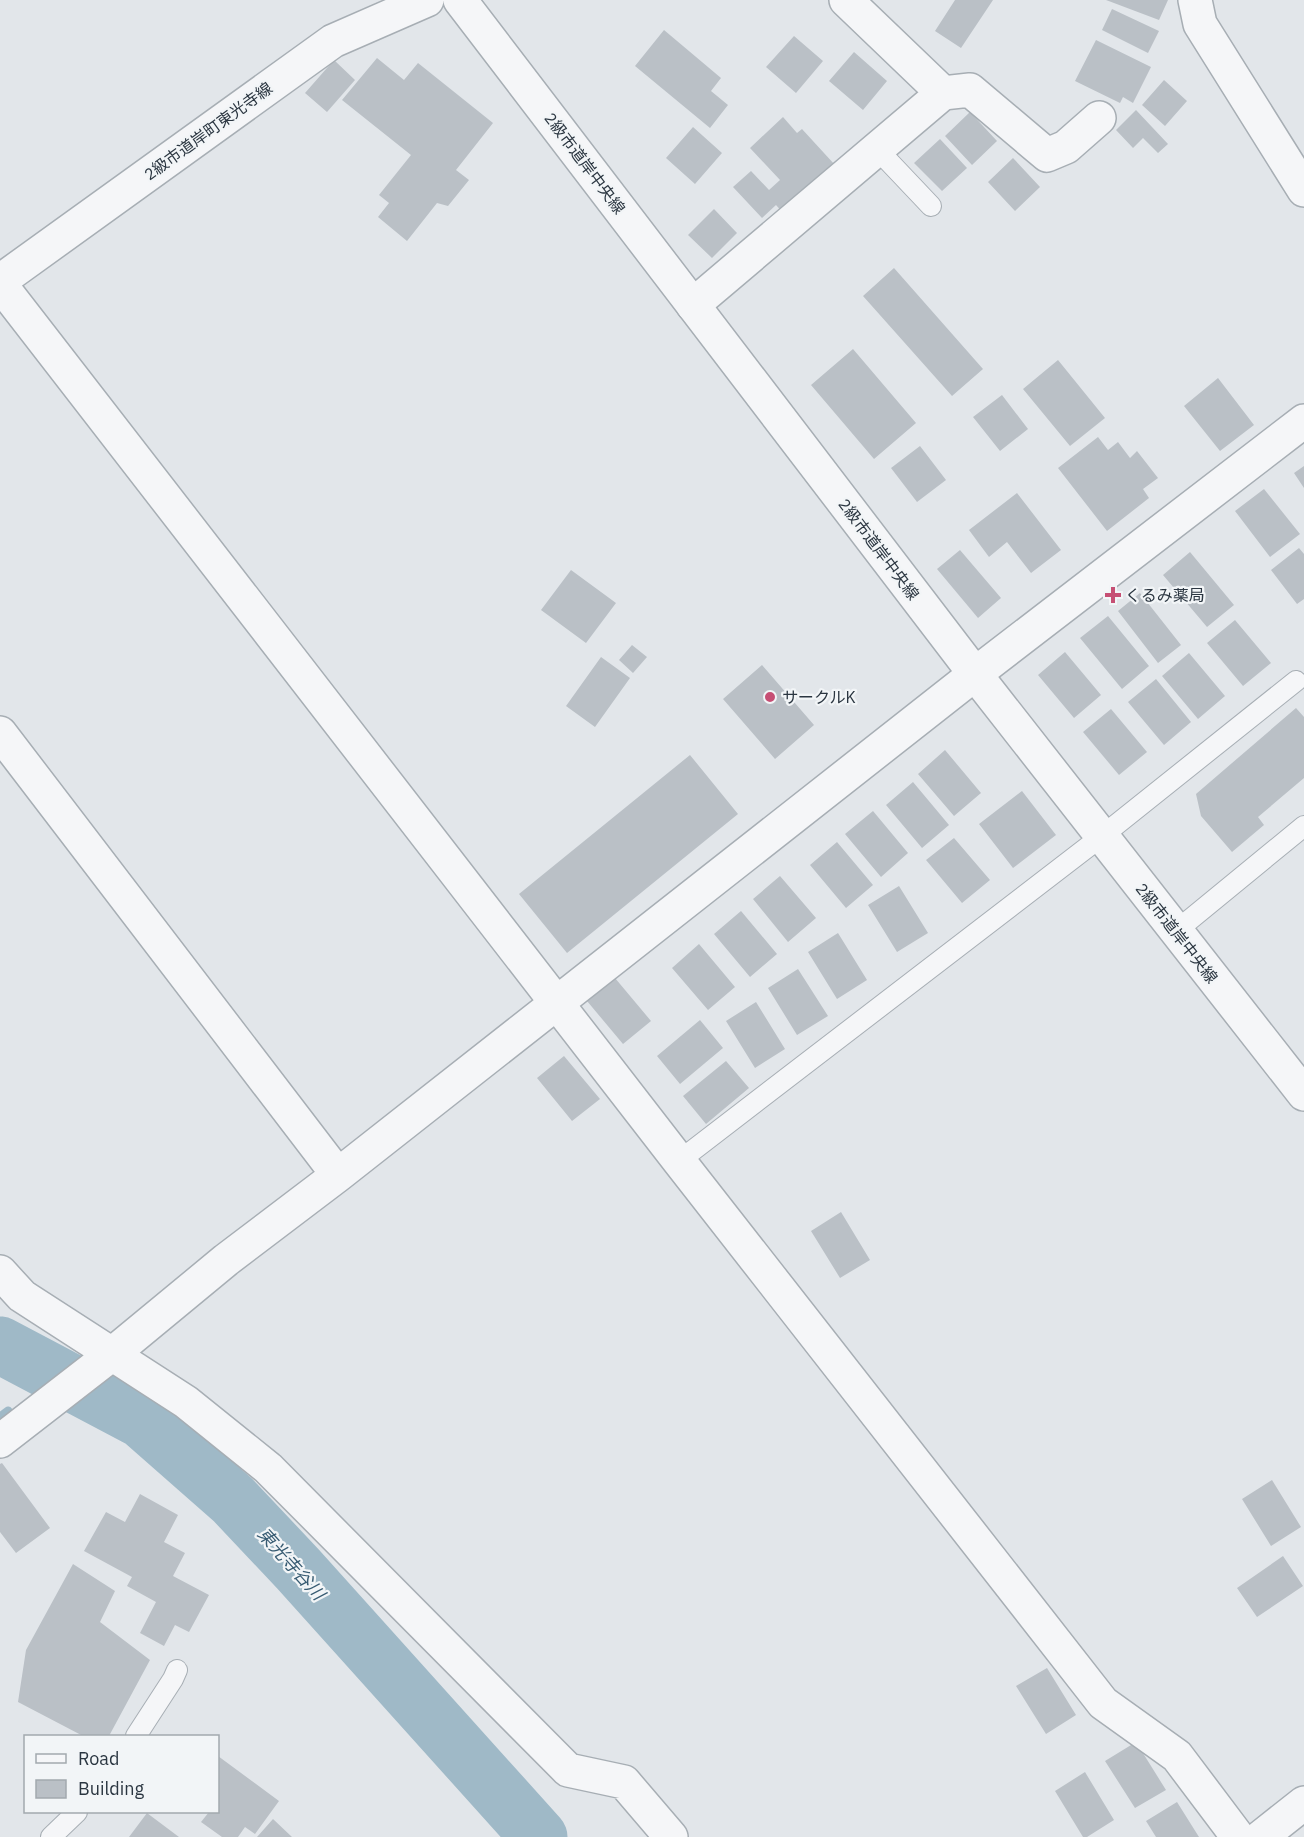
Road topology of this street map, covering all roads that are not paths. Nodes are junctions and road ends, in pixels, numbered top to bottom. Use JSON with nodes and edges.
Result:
{"nodes":[{"id":1,"x":427,"y":0,"type":"edge"},
{"id":2,"x":846,"y":0,"type":"edge"},
{"id":3,"x":1195,"y":0,"type":"edge"},
{"id":4,"x":473,"y":3,"type":"edge"},
{"id":5,"x":943,"y":93,"type":"junction"},
{"id":6,"x":1099,"y":118,"type":"dead end"},
{"id":7,"x":877,"y":149,"type":"junction"},
{"id":8,"x":1304,"y":190,"type":"edge"},
{"id":9,"x":931,"y":206,"type":"dead end"},
{"id":10,"x":0,"y":283,"type":"edge"},
{"id":11,"x":693,"y":305,"type":"junction"},
{"id":12,"x":1304,"y":421,"type":"edge"},
{"id":13,"x":975,"y":674,"type":"junction"},
{"id":14,"x":1296,"y":681,"type":"dead end"},
{"id":15,"x":0,"y":733,"type":"edge"},
{"id":16,"x":1304,"y":826,"type":"edge"},
{"id":17,"x":1102,"y":836,"type":"junction"},
{"id":18,"x":1176,"y":931,"type":"junction"},
{"id":19,"x":556,"y":1002,"type":"junction"},
{"id":20,"x":1304,"y":1094,"type":"edge"},
{"id":21,"x":679,"y":1161,"type":"junction"},
{"id":22,"x":338,"y":1175,"type":"junction"},
{"id":23,"x":0,"y":1272,"type":"edge"},
{"id":24,"x":106,"y":1358,"type":"junction"},
{"id":25,"x":0,"y":1441,"type":"edge"},
{"id":26,"x":177,"y":1670,"type":"dead end"},
{"id":27,"x":137,"y":1735,"type":"edge"},
{"id":28,"x":1304,"y":1803,"type":"edge"},
{"id":29,"x":76,"y":1813,"type":"edge"},
{"id":30,"x":51,"y":1837,"type":"edge"},
{"id":31,"x":671,"y":1837,"type":"edge"},
{"id":32,"x":1238,"y":1837,"type":"edge"},
{"id":33,"x":1261,"y":1837,"type":"edge"}],
"edges":[{"from":1,"to":10,"type":"street","name":"2級市道岸町東光寺線"},
{"from":2,"to":5,"type":"street"},
{"from":3,"to":8,"type":"street"},
{"from":4,"to":11,"type":"street","name":"2級市道岸中央線"},
{"from":5,"to":6,"type":"street"},
{"from":5,"to":7,"type":"street"},
{"from":7,"to":9,"type":"lane"},
{"from":7,"to":11,"type":"street"},
{"from":10,"to":19,"type":"street"},
{"from":11,"to":13,"type":"street","name":"2級市道岸中央線"},
{"from":12,"to":13,"type":"street"},
{"from":13,"to":17,"type":"street","name":"2級市道岸中央線"},
{"from":13,"to":19,"type":"street"},
{"from":14,"to":17,"type":"lane"},
{"from":15,"to":22,"type":"street"},
{"from":16,"to":18,"type":"lane"},
{"from":17,"to":18,"type":"street","name":"2級市道岸中央線"},
{"from":17,"to":21,"type":"lane"},
{"from":18,"to":20,"type":"street","name":"2級市道岸中央線"},
{"from":19,"to":21,"type":"street"},
{"from":19,"to":22,"type":"street"},
{"from":21,"to":32,"type":"street"},
{"from":22,"to":24,"type":"street"},
{"from":23,"to":24,"type":"street"},
{"from":24,"to":25,"type":"street"},
{"from":24,"to":31,"type":"street"},
{"from":26,"to":27,"type":"lane"},
{"from":28,"to":33,"type":"street"},
{"from":29,"to":30,"type":"lane"}]}
